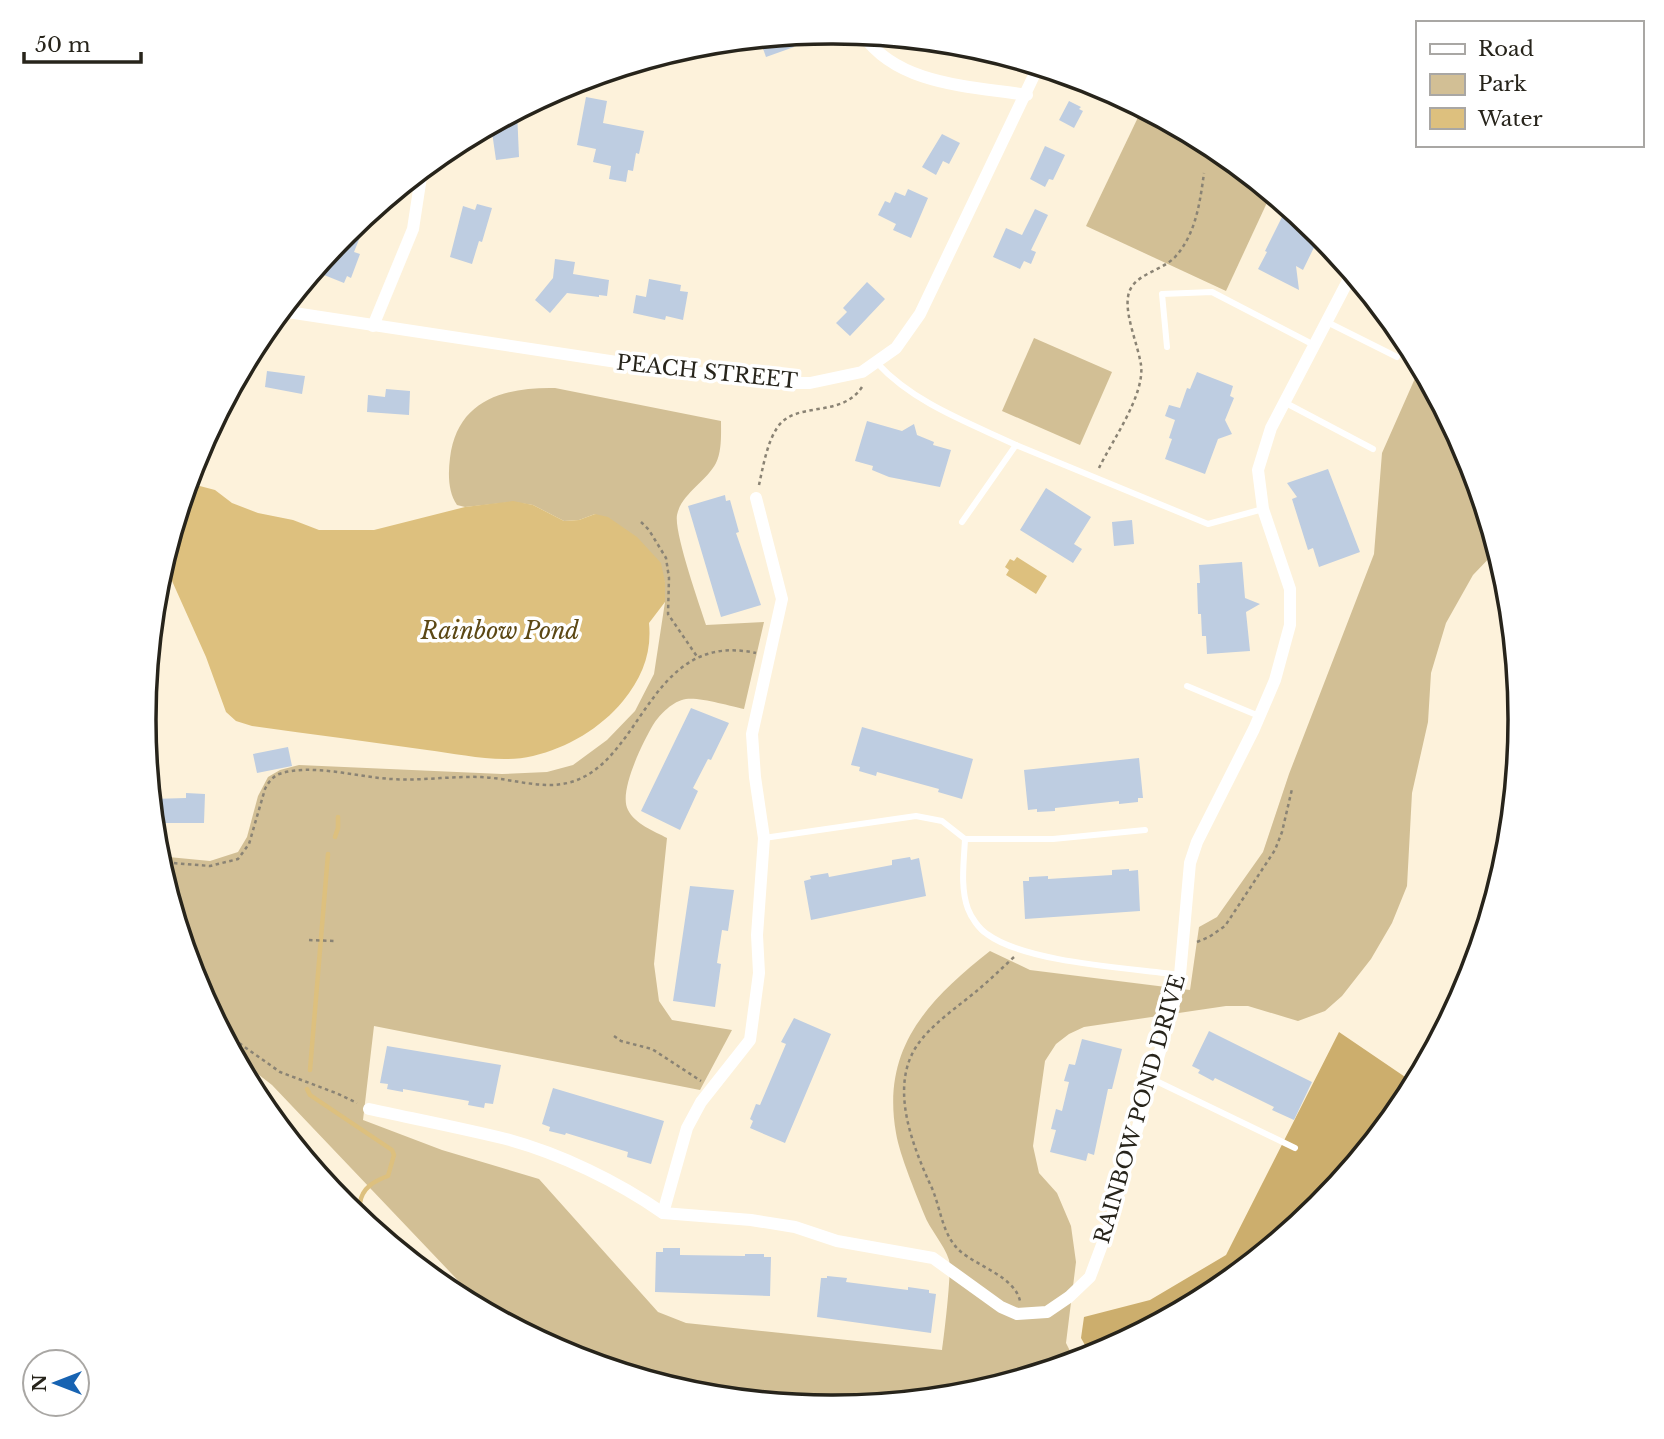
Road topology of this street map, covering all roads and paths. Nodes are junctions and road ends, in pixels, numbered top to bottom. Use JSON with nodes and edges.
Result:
{"nodes":[{"id":1,"x":874,"y":45,"type":"edge"},
{"id":2,"x":1035,"y":76,"type":"edge"},
{"id":3,"x":1027,"y":94,"type":"junction"},
{"id":4,"x":1204,"y":173,"type":"dead end"},
{"id":5,"x":420,"y":184,"type":"edge"},
{"id":6,"x":1347,"y":282,"type":"edge"},
{"id":7,"x":292,"y":313,"type":"edge"},
{"id":8,"x":1326,"y":321,"type":"junction"},
{"id":9,"x":373,"y":326,"type":"junction"},
{"id":10,"x":1314,"y":345,"type":"junction"},
{"id":11,"x":1167,"y":347,"type":"dead end"},
{"id":12,"x":1397,"y":357,"type":"dead end"},
{"id":13,"x":877,"y":363,"type":"junction"},
{"id":14,"x":863,"y":371,"type":"junction"},
{"id":15,"x":1284,"y":402,"type":"junction"},
{"id":16,"x":1016,"y":445,"type":"junction"},
{"id":17,"x":1373,"y":449,"type":"dead end"},
{"id":18,"x":1094,"y":477,"type":"junction"},
{"id":19,"x":756,"y":498,"type":"joint"},
{"id":20,"x":1263,"y":509,"type":"junction"},
{"id":21,"x":641,"y":522,"type":"dead end"},
{"id":22,"x":962,"y":522,"type":"dead end"},
{"id":23,"x":769,"y":656,"type":"junction"},
{"id":24,"x":698,"y":658,"type":"junction"},
{"id":25,"x":1187,"y":686,"type":"dead end"},
{"id":26,"x":1259,"y":716,"type":"junction"},
{"id":27,"x":1292,"y":789,"type":"dead end"},
{"id":28,"x":1144,"y":830,"type":"dead end"},
{"id":29,"x":764,"y":838,"type":"junction"},
{"id":30,"x":965,"y":839,"type":"junction"},
{"id":31,"x":172,"y":863,"type":"edge"},
{"id":32,"x":309,"y":940,"type":"dead end"},
{"id":33,"x":335,"y":941,"type":"dead end"},
{"id":34,"x":1183,"y":942,"type":"junction"},
{"id":35,"x":1022,"y":950,"type":"junction"},
{"id":36,"x":1180,"y":975,"type":"junction"},
{"id":37,"x":614,"y":1036,"type":"dead end"},
{"id":38,"x":240,"y":1043,"type":"edge"},
{"id":39,"x":1152,"y":1079,"type":"junction"},
{"id":40,"x":714,"y":1086,"type":"junction"},
{"id":41,"x":369,"y":1109,"type":"joint"},
{"id":42,"x":1295,"y":1148,"type":"dead end"},
{"id":43,"x":663,"y":1213,"type":"junction"},
{"id":44,"x":1022,"y":1314,"type":"junction"}],
"edges":[{"from":1,"to":3,"type":"street"},
{"from":2,"to":3,"type":"street","name":"PEACH STREET"},
{"from":3,"to":13,"type":"street","name":"PEACH STREET"},
{"from":4,"to":18,"type":"path"},
{"from":5,"to":9,"type":"street"},
{"from":6,"to":8,"type":"street","name":"RAINBOW POND DRIVE"},
{"from":7,"to":9,"type":"street","name":"PEACH STREET"},
{"from":8,"to":10,"type":"street","name":"RAINBOW POND DRIVE"},
{"from":8,"to":12,"type":"lane"},
{"from":9,"to":14,"type":"street","name":"PEACH STREET"},
{"from":10,"to":11,"type":"lane"},
{"from":10,"to":15,"type":"street","name":"RAINBOW POND DRIVE"},
{"from":13,"to":14,"type":"street","name":"PEACH STREET"},
{"from":13,"to":16,"type":"lane"},
{"from":14,"to":19,"type":"path"},
{"from":15,"to":17,"type":"lane"},
{"from":15,"to":20,"type":"street","name":"RAINBOW POND DRIVE"},
{"from":16,"to":18,"type":"lane"},
{"from":16,"to":22,"type":"lane"},
{"from":18,"to":20,"type":"lane"},
{"from":19,"to":23,"type":"street"},
{"from":20,"to":26,"type":"street","name":"RAINBOW POND DRIVE"},
{"from":21,"to":24,"type":"path"},
{"from":23,"to":24,"type":"path"},
{"from":23,"to":29,"type":"street"},
{"from":24,"to":31,"type":"path"},
{"from":25,"to":26,"type":"lane"},
{"from":26,"to":34,"type":"street","name":"RAINBOW POND DRIVE"},
{"from":27,"to":34,"type":"path"},
{"from":28,"to":30,"type":"lane"},
{"from":29,"to":30,"type":"lane"},
{"from":29,"to":40,"type":"street"},
{"from":30,"to":35,"type":"lane"},
{"from":32,"to":33,"type":"path"},
{"from":34,"to":36,"type":"street","name":"RAINBOW POND DRIVE"},
{"from":35,"to":36,"type":"lane"},
{"from":35,"to":44,"type":"path"},
{"from":36,"to":39,"type":"street","name":"RAINBOW POND DRIVE"},
{"from":37,"to":40,"type":"path"},
{"from":38,"to":41,"type":"path"},
{"from":39,"to":42,"type":"lane"},
{"from":39,"to":44,"type":"street","name":"RAINBOW POND DRIVE"},
{"from":40,"to":43,"type":"street"},
{"from":41,"to":43,"type":"street"},
{"from":43,"to":44,"type":"street"}]}
